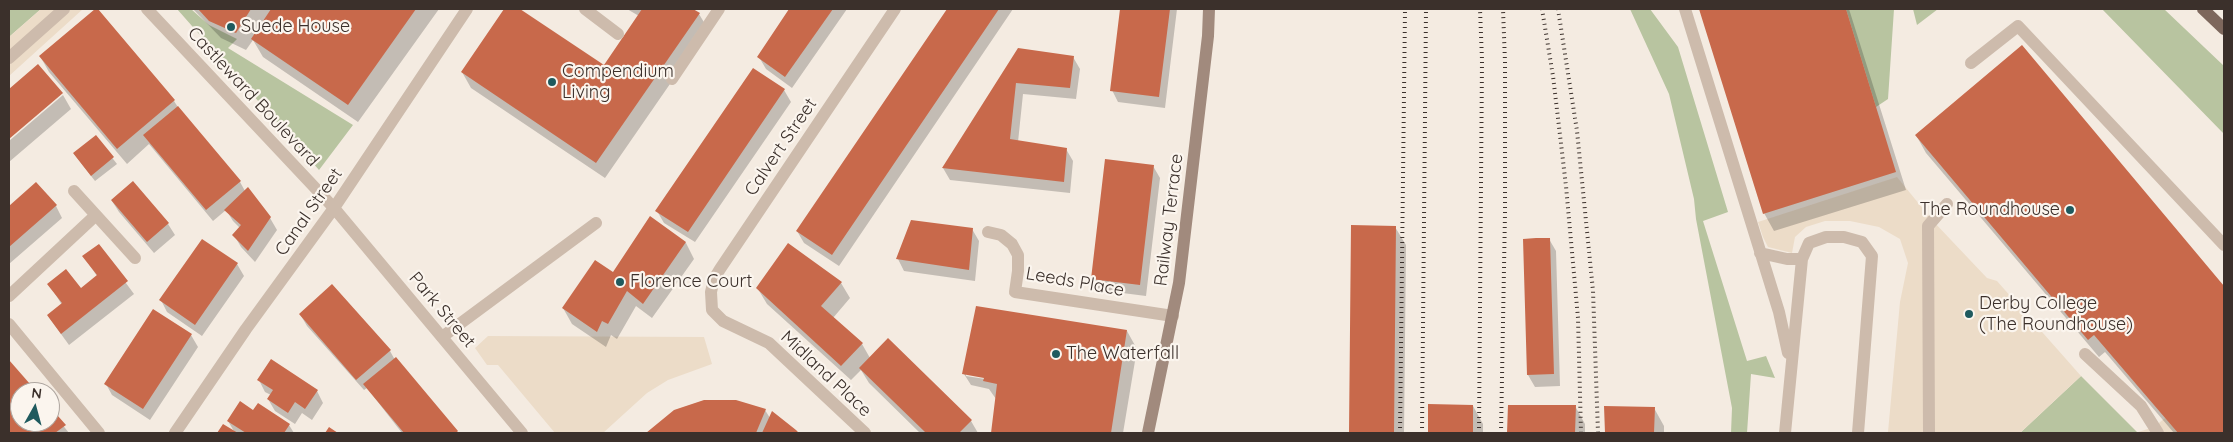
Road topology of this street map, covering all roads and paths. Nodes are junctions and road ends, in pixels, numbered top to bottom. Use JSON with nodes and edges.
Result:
{"nodes":[{"id":1,"x":64,"y":9,"type":"edge"},
{"id":2,"x":147,"y":9,"type":"edge"},
{"id":3,"x":467,"y":9,"type":"edge"},
{"id":4,"x":585,"y":9,"type":"edge"},
{"id":5,"x":719,"y":9,"type":"edge"},
{"id":6,"x":895,"y":9,"type":"edge"},
{"id":7,"x":1209,"y":9,"type":"edge"},
{"id":8,"x":1685,"y":9,"type":"edge"},
{"id":9,"x":2203,"y":9,"type":"edge"},
{"id":10,"x":2224,"y":29,"type":"edge"},
{"id":11,"x":618,"y":34,"type":"dead end"},
{"id":12,"x":9,"y":58,"type":"edge"},
{"id":13,"x":1971,"y":63,"type":"dead end"},
{"id":14,"x":672,"y":80,"type":"dead end"},
{"id":15,"x":74,"y":191,"type":"dead end"},
{"id":16,"x":1947,"y":204,"type":"dead end"},
{"id":17,"x":334,"y":208,"type":"junction"},
{"id":18,"x":96,"y":215,"type":"junction"},
{"id":19,"x":596,"y":223,"type":"dead end"},
{"id":20,"x":988,"y":232,"type":"dead end"},
{"id":21,"x":2224,"y":245,"type":"edge"},
{"id":22,"x":1760,"y":253,"type":"junction"},
{"id":23,"x":135,"y":258,"type":"dead end"},
{"id":24,"x":1802,"y":259,"type":"junction"},
{"id":25,"x":9,"y":296,"type":"edge"},
{"id":26,"x":712,"y":310,"type":"joint"},
{"id":27,"x":1173,"y":316,"type":"junction"},
{"id":28,"x":9,"y":324,"type":"edge"},
{"id":29,"x":442,"y":337,"type":"junction"},
{"id":30,"x":2085,"y":354,"type":"dead end"},
{"id":31,"x":1790,"y":365,"type":"junction"},
{"id":32,"x":99,"y":433,"type":"edge"},
{"id":33,"x":175,"y":433,"type":"edge"},
{"id":34,"x":522,"y":433,"type":"edge"},
{"id":35,"x":865,"y":433,"type":"edge"},
{"id":36,"x":1148,"y":433,"type":"edge"},
{"id":37,"x":1785,"y":433,"type":"edge"},
{"id":38,"x":1858,"y":433,"type":"edge"},
{"id":39,"x":1929,"y":433,"type":"edge"},
{"id":40,"x":2158,"y":433,"type":"edge"}],
"edges":[{"from":1,"to":12,"type":"street"},
{"from":2,"to":17,"type":"street","name":"Castleward Boulevard"},
{"from":3,"to":17,"type":"street","name":"Canal Street"},
{"from":4,"to":11,"type":"street"},
{"from":5,"to":14,"type":"street"},
{"from":6,"to":26,"type":"street","name":"Calvert Street"},
{"from":7,"to":27,"type":"main road","name":"Railway Terrace"},
{"from":8,"to":22,"type":"street"},
{"from":9,"to":10,"type":"main road"},
{"from":13,"to":21,"type":"street"},
{"from":15,"to":18,"type":"street"},
{"from":16,"to":39,"type":"street"},
{"from":17,"to":29,"type":"street","name":"Park Street"},
{"from":17,"to":33,"type":"street","name":"Canal Street"},
{"from":18,"to":23,"type":"street"},
{"from":18,"to":25,"type":"street"},
{"from":19,"to":29,"type":"street"},
{"from":20,"to":27,"type":"street","name":"Leeds Place"},
{"from":22,"to":24,"type":"street"},
{"from":22,"to":31,"type":"street"},
{"from":24,"to":31,"type":"street"},
{"from":24,"to":38,"type":"street"},
{"from":26,"to":35,"type":"street","name":"Midland Place"},
{"from":27,"to":36,"type":"main road","name":"Railway Terrace"},
{"from":28,"to":32,"type":"street"},
{"from":29,"to":34,"type":"street","name":"Park Street"},
{"from":30,"to":40,"type":"street"},
{"from":31,"to":37,"type":"street"}]}
